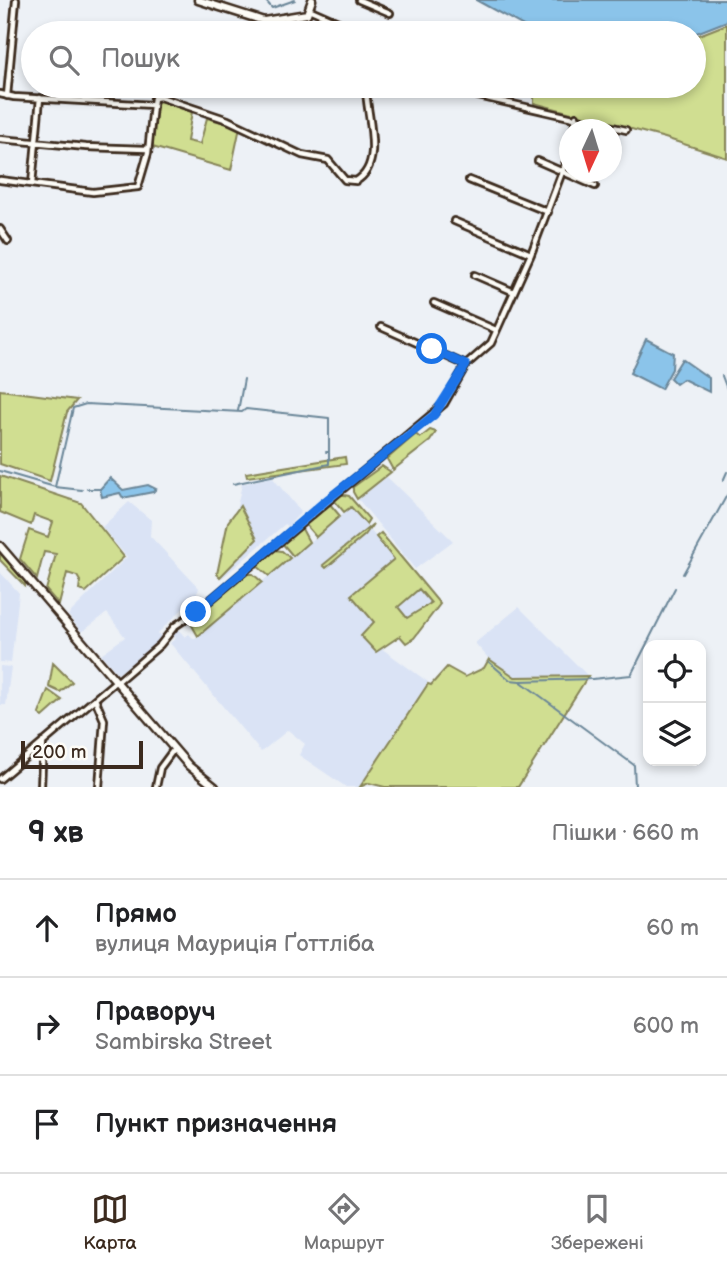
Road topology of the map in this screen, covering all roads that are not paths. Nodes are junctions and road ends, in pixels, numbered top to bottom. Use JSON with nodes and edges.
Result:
{"nodes":[{"id":1,"x":16,"y":0,"type":"edge"},
{"id":2,"x":198,"y":0,"type":"edge"},
{"id":3,"x":312,"y":0,"type":"edge"},
{"id":4,"x":359,"y":0,"type":"edge"},
{"id":5,"x":311,"y":10,"type":"junction"},
{"id":6,"x":390,"y":13,"type":"dead end"},
{"id":7,"x":265,"y":21,"type":"edge"},
{"id":8,"x":274,"y":21,"type":"edge"},
{"id":9,"x":336,"y":21,"type":"edge"},
{"id":10,"x":0,"y":94,"type":"edge"},
{"id":11,"x":7,"y":96,"type":"junction"},
{"id":12,"x":21,"y":96,"type":"edge"},
{"id":13,"x":40,"y":98,"type":"edge"},
{"id":14,"x":56,"y":98,"type":"edge"},
{"id":15,"x":154,"y":98,"type":"edge"},
{"id":16,"x":163,"y":98,"type":"edge"},
{"id":17,"x":367,"y":98,"type":"edge"},
{"id":18,"x":488,"y":98,"type":"edge"},
{"id":19,"x":153,"y":104,"type":"junction"},
{"id":20,"x":576,"y":116,"type":"junction"},
{"id":21,"x":576,"y":119,"type":"edge"},
{"id":22,"x":626,"y":130,"type":"dead end"},
{"id":23,"x":0,"y":139,"type":"edge"},
{"id":24,"x":36,"y":143,"type":"junction"},
{"id":25,"x":146,"y":149,"type":"junction"},
{"id":26,"x":538,"y":161,"type":"dead end"},
{"id":27,"x":559,"y":170,"type":"edge"},
{"id":28,"x":0,"y":180,"type":"edge"},
{"id":29,"x":469,"y":180,"type":"dead end"},
{"id":30,"x":560,"y":182,"type":"edge"},
{"id":31,"x":586,"y":182,"type":"edge"},
{"id":32,"x":32,"y":184,"type":"junction"},
{"id":33,"x":595,"y":186,"type":"dead end"},
{"id":34,"x":548,"y":212,"type":"junction"},
{"id":35,"x":454,"y":220,"type":"dead end"},
{"id":36,"x":0,"y":229,"type":"edge"},
{"id":37,"x":8,"y":241,"type":"dead end"},
{"id":38,"x":531,"y":254,"type":"junction"},
{"id":39,"x":475,"y":275,"type":"dead end"},
{"id":40,"x":514,"y":292,"type":"junction"},
{"id":41,"x":433,"y":303,"type":"dead end"},
{"id":42,"x":381,"y":327,"type":"dead end"},
{"id":43,"x":496,"y":330,"type":"junction"},
{"id":44,"x":466,"y":365,"type":"junction"},
{"id":45,"x":0,"y":546,"type":"edge"},
{"id":46,"x":116,"y":682,"type":"junction"},
{"id":47,"x":95,"y":699,"type":"junction"},
{"id":48,"x":43,"y":742,"type":"junction"},
{"id":49,"x":174,"y":749,"type":"junction"},
{"id":50,"x":0,"y":779,"type":"edge"},
{"id":51,"x":41,"y":787,"type":"edge"},
{"id":52,"x":99,"y":787,"type":"edge"},
{"id":53,"x":156,"y":787,"type":"edge"},
{"id":54,"x":215,"y":787,"type":"edge"}],
"edges":[{"from":1,"to":11,"type":"street"},
{"from":2,"to":7,"type":"main road"},
{"from":3,"to":5,"type":"main road"},
{"from":4,"to":6,"type":"street"},
{"from":5,"to":8,"type":"main road"},
{"from":5,"to":9,"type":"street"},
{"from":10,"to":11,"type":"street"},
{"from":11,"to":12,"type":"street"},
{"from":13,"to":24,"type":"street"},
{"from":14,"to":19,"type":"street"},
{"from":15,"to":19,"type":"street"},
{"from":16,"to":17,"type":"street"},
{"from":18,"to":20,"type":"street"},
{"from":19,"to":25,"type":"street"},
{"from":20,"to":21,"type":"street"},
{"from":20,"to":22,"type":"street"},
{"from":23,"to":24,"type":"street"},
{"from":24,"to":25,"type":"street"},
{"from":24,"to":32,"type":"street"},
{"from":25,"to":32,"type":"street"},
{"from":26,"to":27,"type":"street"},
{"from":28,"to":32,"type":"street"},
{"from":29,"to":34,"type":"street"},
{"from":30,"to":34,"type":"street"},
{"from":31,"to":33,"type":"street"},
{"from":34,"to":38,"type":"street"},
{"from":35,"to":38,"type":"street"},
{"from":36,"to":37,"type":"street"},
{"from":38,"to":40,"type":"street"},
{"from":39,"to":40,"type":"street"},
{"from":40,"to":43,"type":"street"},
{"from":41,"to":43,"type":"street"},
{"from":42,"to":44,"type":"street"},
{"from":43,"to":44,"type":"street"},
{"from":44,"to":46,"type":"street"},
{"from":45,"to":46,"type":"main road"},
{"from":46,"to":47,"type":"street"},
{"from":46,"to":49,"type":"main road"},
{"from":47,"to":48,"type":"street"},
{"from":47,"to":52,"type":"street"},
{"from":48,"to":50,"type":"street"},
{"from":48,"to":51,"type":"street"},
{"from":49,"to":53,"type":"street"},
{"from":49,"to":54,"type":"main road"}]}
